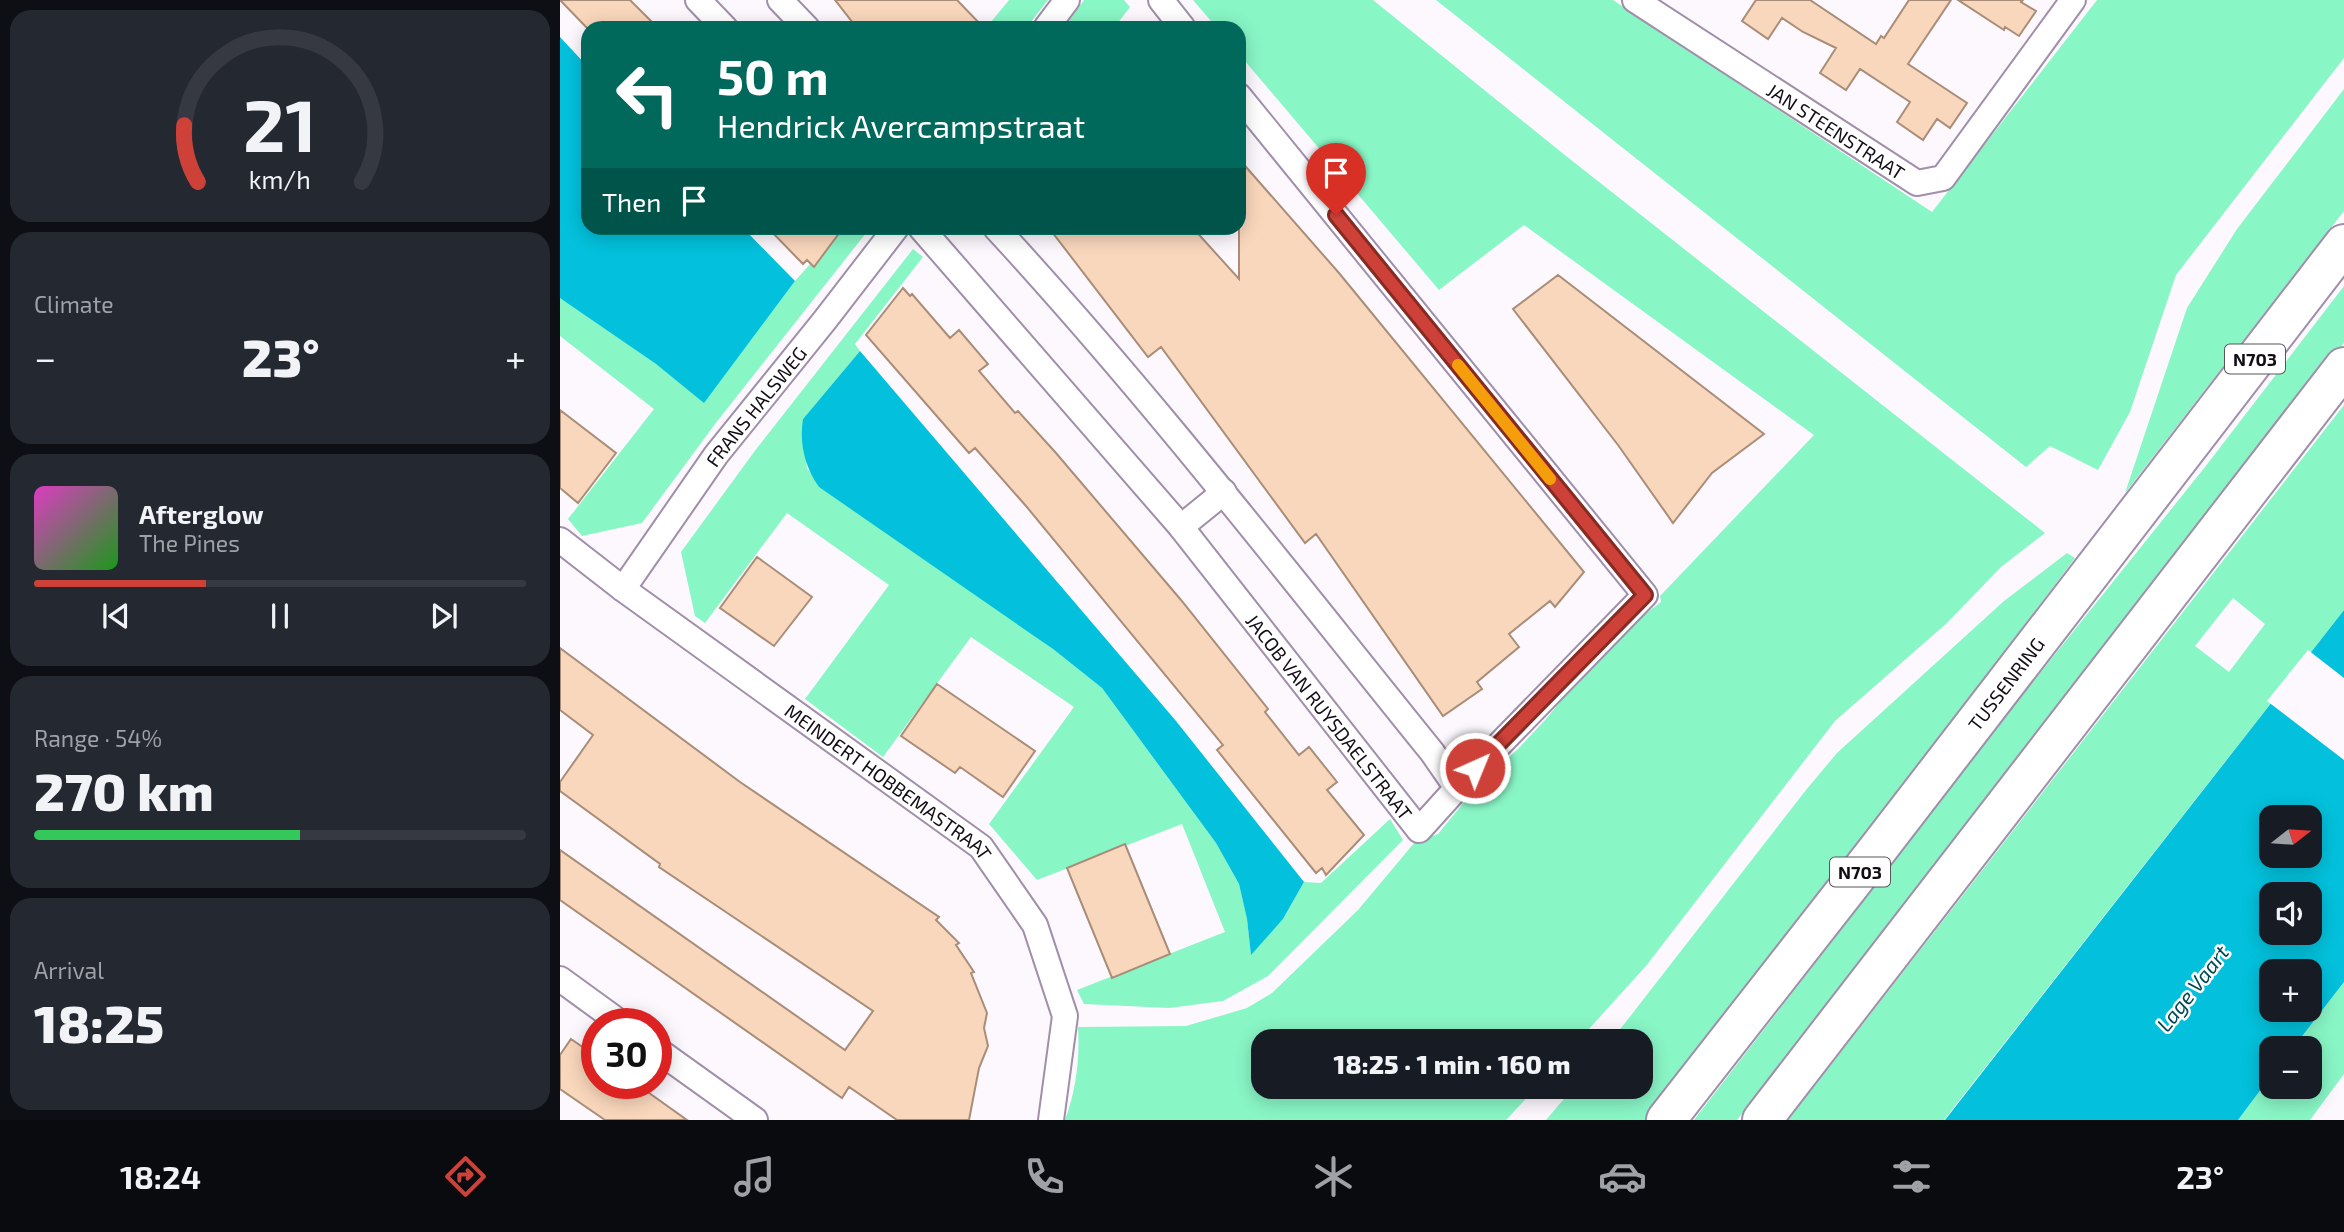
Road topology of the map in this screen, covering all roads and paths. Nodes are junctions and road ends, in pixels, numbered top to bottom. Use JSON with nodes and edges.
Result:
{"nodes":[{"id":1,"x":698,"y":0,"type":"edge"},
{"id":2,"x":780,"y":0,"type":"edge"},
{"id":3,"x":1067,"y":0,"type":"edge"},
{"id":4,"x":1161,"y":0,"type":"edge"},
{"id":5,"x":1636,"y":0,"type":"edge"},
{"id":6,"x":2073,"y":0,"type":"edge"},
{"id":7,"x":718,"y":21,"type":"edge"},
{"id":8,"x":800,"y":21,"type":"edge"},
{"id":9,"x":1051,"y":21,"type":"edge"},
{"id":10,"x":1178,"y":21,"type":"edge"},
{"id":11,"x":1246,"y":105,"type":"edge"},
{"id":12,"x":891,"y":235,"type":"edge"},
{"id":13,"x":927,"y":235,"type":"edge"},
{"id":14,"x":1002,"y":235,"type":"edge"},
{"id":15,"x":2344,"y":244,"type":"edge"},
{"id":16,"x":2344,"y":367,"type":"edge"},
{"id":17,"x":1224,"y":492,"type":"junction"},
{"id":18,"x":1181,"y":527,"type":"junction"},
{"id":19,"x":560,"y":540,"type":"edge"},
{"id":20,"x":623,"y":589,"type":"junction"},
{"id":21,"x":1457,"y":788,"type":"junction"},
{"id":22,"x":560,"y":979,"type":"edge"},
{"id":23,"x":600,"y":1008,"type":"edge"},
{"id":24,"x":672,"y":1060,"type":"edge"},
{"id":25,"x":755,"y":1120,"type":"edge"},
{"id":26,"x":1051,"y":1120,"type":"edge"},
{"id":27,"x":1666,"y":1120,"type":"edge"},
{"id":28,"x":1762,"y":1120,"type":"edge"}],
"edges":[{"from":1,"to":7,"type":"street"},
{"from":2,"to":8,"type":"street"},
{"from":3,"to":9,"type":"street"},
{"from":4,"to":10,"type":"street"},
{"from":5,"to":6,"type":"street","name":"JAN STEENSTRAAT"},
{"from":11,"to":21,"type":"street"},
{"from":12,"to":20,"type":"street","name":"FRANS HALSWEG"},
{"from":13,"to":18,"type":"street","name":"JACOB VAN RUYSDAELSTRAAT"},
{"from":14,"to":17,"type":"street"},
{"from":15,"to":27,"type":"highway","name":"TUSSENRING","number":"N703"},
{"from":16,"to":28,"type":"highway"},
{"from":17,"to":18,"type":"street"},
{"from":17,"to":21,"type":"street"},
{"from":18,"to":21,"type":"street","name":"JACOB VAN RUYSDAELSTRAAT"},
{"from":19,"to":20,"type":"street","name":"MEINDERT HOBBEMASTRAAT"},
{"from":20,"to":26,"type":"street","name":"MEINDERT HOBBEMASTRAAT"},
{"from":22,"to":23,"type":"street"},
{"from":24,"to":25,"type":"street"}]}
